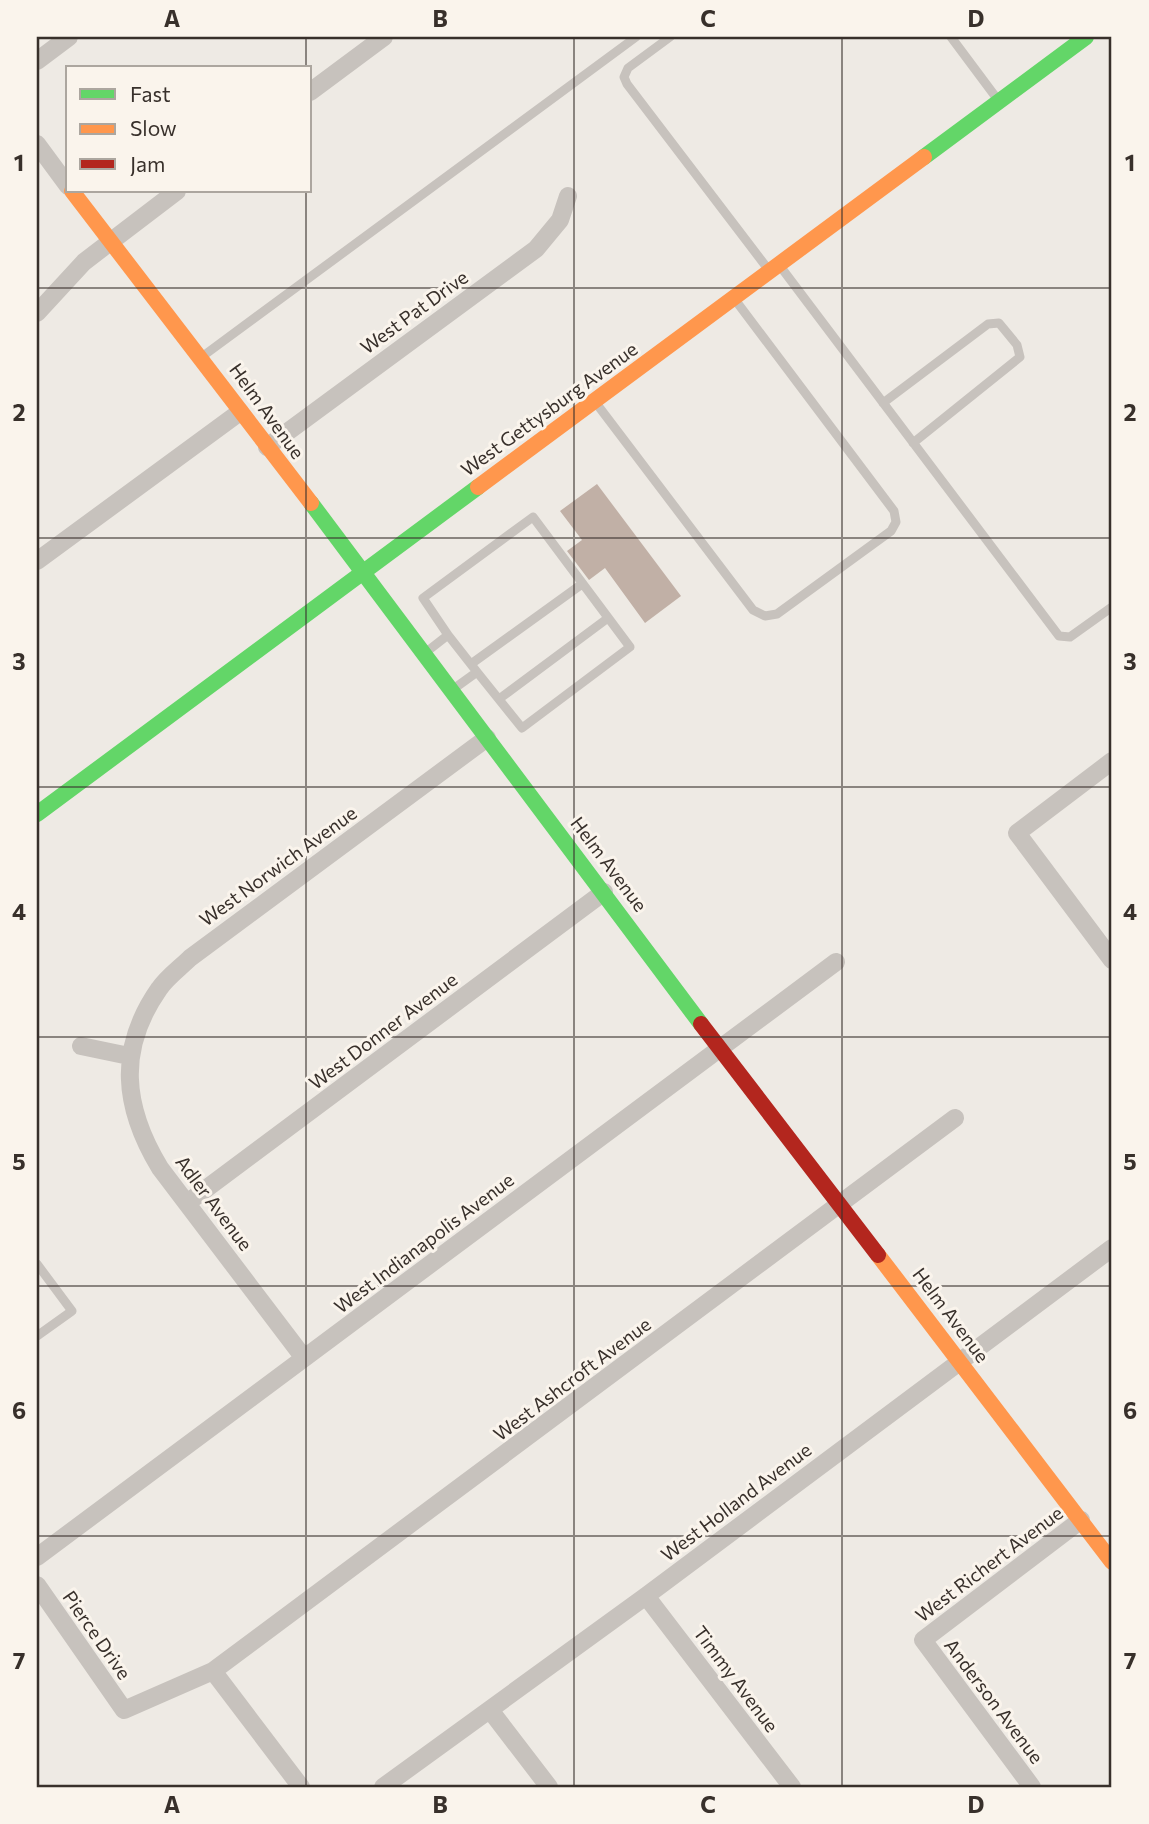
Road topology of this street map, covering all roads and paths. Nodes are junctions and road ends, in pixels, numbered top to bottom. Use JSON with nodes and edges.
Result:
{"nodes":[{"id":1,"x":69,"y":37,"type":"edge"},
{"id":2,"x":384,"y":37,"type":"edge"},
{"id":3,"x":636,"y":37,"type":"edge"},
{"id":4,"x":670,"y":37,"type":"edge"},
{"id":5,"x":951,"y":37,"type":"edge"},
{"id":6,"x":1086,"y":37,"type":"edge"},
{"id":7,"x":37,"y":61,"type":"edge"},
{"id":8,"x":312,"y":91,"type":"edge"},
{"id":9,"x":998,"y":101,"type":"junction"},
{"id":10,"x":37,"y":144,"type":"edge"},
{"id":11,"x":66,"y":183,"type":"edge"},
{"id":12,"x":73,"y":192,"type":"edge"},
{"id":13,"x":176,"y":192,"type":"edge"},
{"id":14,"x":568,"y":196,"type":"dead end"},
{"id":15,"x":110,"y":240,"type":"junction"},
{"id":16,"x":775,"y":268,"type":"junction"},
{"id":17,"x":734,"y":298,"type":"junction"},
{"id":18,"x":37,"y":313,"type":"edge"},
{"id":19,"x":201,"y":357,"type":"junction"},
{"id":20,"x":595,"y":401,"type":"junction"},
{"id":21,"x":883,"y":403,"type":"junction"},
{"id":22,"x":240,"y":412,"type":"junction"},
{"id":23,"x":913,"y":443,"type":"junction"},
{"id":24,"x":267,"y":447,"type":"junction"},
{"id":25,"x":37,"y":561,"type":"edge"},
{"id":26,"x":361,"y":572,"type":"junction"},
{"id":27,"x":582,"y":584,"type":"junction"},
{"id":28,"x":1112,"y":607,"type":"edge"},
{"id":29,"x":608,"y":618,"type":"junction"},
{"id":30,"x":449,"y":635,"type":"junction"},
{"id":31,"x":424,"y":654,"type":"junction"},
{"id":32,"x":474,"y":668,"type":"junction"},
{"id":33,"x":452,"y":691,"type":"junction"},
{"id":34,"x":499,"y":699,"type":"junction"},
{"id":35,"x":487,"y":738,"type":"junction"},
{"id":36,"x":1112,"y":761,"type":"edge"},
{"id":37,"x":37,"y":814,"type":"edge"},
{"id":38,"x":604,"y":892,"type":"junction"},
{"id":39,"x":1112,"y":960,"type":"edge"},
{"id":40,"x":836,"y":962,"type":"dead end"},
{"id":41,"x":81,"y":1046,"type":"dead end"},
{"id":42,"x":720,"y":1049,"type":"junction"},
{"id":43,"x":129,"y":1056,"type":"junction"},
{"id":44,"x":954,"y":1118,"type":"dead end"},
{"id":45,"x":187,"y":1203,"type":"junction"},
{"id":46,"x":841,"y":1205,"type":"junction"},
{"id":47,"x":1112,"y":1248,"type":"edge"},
{"id":48,"x":37,"y":1264,"type":"edge"},
{"id":49,"x":37,"y":1336,"type":"edge"},
{"id":50,"x":304,"y":1359,"type":"junction"},
{"id":51,"x":960,"y":1361,"type":"junction"},
{"id":52,"x":1081,"y":1520,"type":"junction"},
{"id":53,"x":37,"y":1557,"type":"edge"},
{"id":54,"x":1112,"y":1562,"type":"edge"},
{"id":55,"x":37,"y":1585,"type":"edge"},
{"id":56,"x":646,"y":1596,"type":"junction"},
{"id":57,"x":923,"y":1640,"type":"joint"},
{"id":58,"x":213,"y":1671,"type":"junction"},
{"id":59,"x":124,"y":1710,"type":"joint"},
{"id":60,"x":490,"y":1710,"type":"junction"},
{"id":61,"x":301,"y":1787,"type":"edge"},
{"id":62,"x":383,"y":1787,"type":"edge"},
{"id":63,"x":549,"y":1787,"type":"edge"},
{"id":64,"x":792,"y":1787,"type":"edge"},
{"id":65,"x":1032,"y":1787,"type":"edge"}],
"edges":[{"from":1,"to":7,"type":"street"},
{"from":2,"to":8,"type":"street"},
{"from":3,"to":19,"type":"lane"},
{"from":4,"to":16,"type":"lane"},
{"from":5,"to":9,"type":"lane"},
{"from":6,"to":9,"type":"street","name":"West Gettysburg Avenue"},
{"from":9,"to":16,"type":"street","name":"West Gettysburg Avenue"},
{"from":10,"to":11,"type":"street"},
{"from":12,"to":15,"type":"street","name":"Helm Avenue"},
{"from":13,"to":15,"type":"street"},
{"from":14,"to":24,"type":"street","name":"West Pat Drive"},
{"from":15,"to":18,"type":"street"},
{"from":15,"to":19,"type":"street","name":"Helm Avenue"},
{"from":16,"to":17,"type":"street","name":"West Gettysburg Avenue"},
{"from":16,"to":21,"type":"lane"},
{"from":17,"to":20,"type":"street","name":"West Gettysburg Avenue"},
{"from":17,"to":20,"type":"lane"},
{"from":19,"to":22,"type":"street","name":"Helm Avenue"},
{"from":20,"to":26,"type":"street","name":"West Gettysburg Avenue"},
{"from":21,"to":23,"type":"lane"},
{"from":21,"to":23,"type":"lane"},
{"from":22,"to":24,"type":"street","name":"Helm Avenue"},
{"from":22,"to":25,"type":"street"},
{"from":23,"to":28,"type":"lane"},
{"from":24,"to":26,"type":"street","name":"Helm Avenue"},
{"from":26,"to":31,"type":"street","name":"Helm Avenue"},
{"from":26,"to":37,"type":"street","name":"West Gettysburg Avenue"},
{"from":27,"to":29,"type":"lane"},
{"from":27,"to":30,"type":"lane"},
{"from":27,"to":32,"type":"lane"},
{"from":29,"to":34,"type":"lane"},
{"from":29,"to":34,"type":"lane"},
{"from":30,"to":31,"type":"lane"},
{"from":30,"to":32,"type":"lane"},
{"from":31,"to":33,"type":"street","name":"Helm Avenue"},
{"from":32,"to":33,"type":"lane"},
{"from":32,"to":34,"type":"lane"},
{"from":33,"to":35,"type":"street","name":"Helm Avenue"},
{"from":35,"to":38,"type":"street","name":"Helm Avenue"},
{"from":35,"to":43,"type":"street","name":"West Norwich Avenue"},
{"from":36,"to":39,"type":"street"},
{"from":38,"to":42,"type":"street","name":"Helm Avenue"},
{"from":38,"to":45,"type":"street","name":"West Donner Avenue"},
{"from":40,"to":42,"type":"street","name":"West Indianapolis Avenue"},
{"from":41,"to":43,"type":"street"},
{"from":42,"to":46,"type":"street","name":"Helm Avenue"},
{"from":42,"to":50,"type":"street","name":"West Indianapolis Avenue"},
{"from":43,"to":45,"type":"street","name":"Adler Avenue"},
{"from":44,"to":46,"type":"street","name":"West Ashcroft Avenue"},
{"from":45,"to":50,"type":"street","name":"Adler Avenue"},
{"from":46,"to":51,"type":"street","name":"Helm Avenue"},
{"from":46,"to":58,"type":"street","name":"West Ashcroft Avenue"},
{"from":47,"to":51,"type":"street","name":"West Holland Avenue"},
{"from":48,"to":49,"type":"lane"},
{"from":50,"to":53,"type":"street","name":"West Indianapolis Avenue"},
{"from":51,"to":52,"type":"street","name":"Helm Avenue"},
{"from":51,"to":56,"type":"street","name":"West Holland Avenue"},
{"from":52,"to":54,"type":"street","name":"Helm Avenue"},
{"from":52,"to":57,"type":"street","name":"West Richert Avenue"},
{"from":55,"to":59,"type":"street","name":"Pierce Drive"},
{"from":56,"to":60,"type":"street","name":"West Holland Avenue"},
{"from":56,"to":64,"type":"street","name":"Timmy Avenue"},
{"from":57,"to":65,"type":"street","name":"Anderson Avenue"},
{"from":58,"to":59,"type":"street","name":"West Ashcroft Avenue"},
{"from":58,"to":61,"type":"street"},
{"from":60,"to":62,"type":"street","name":"West Holland Avenue"},
{"from":60,"to":63,"type":"street"}]}
